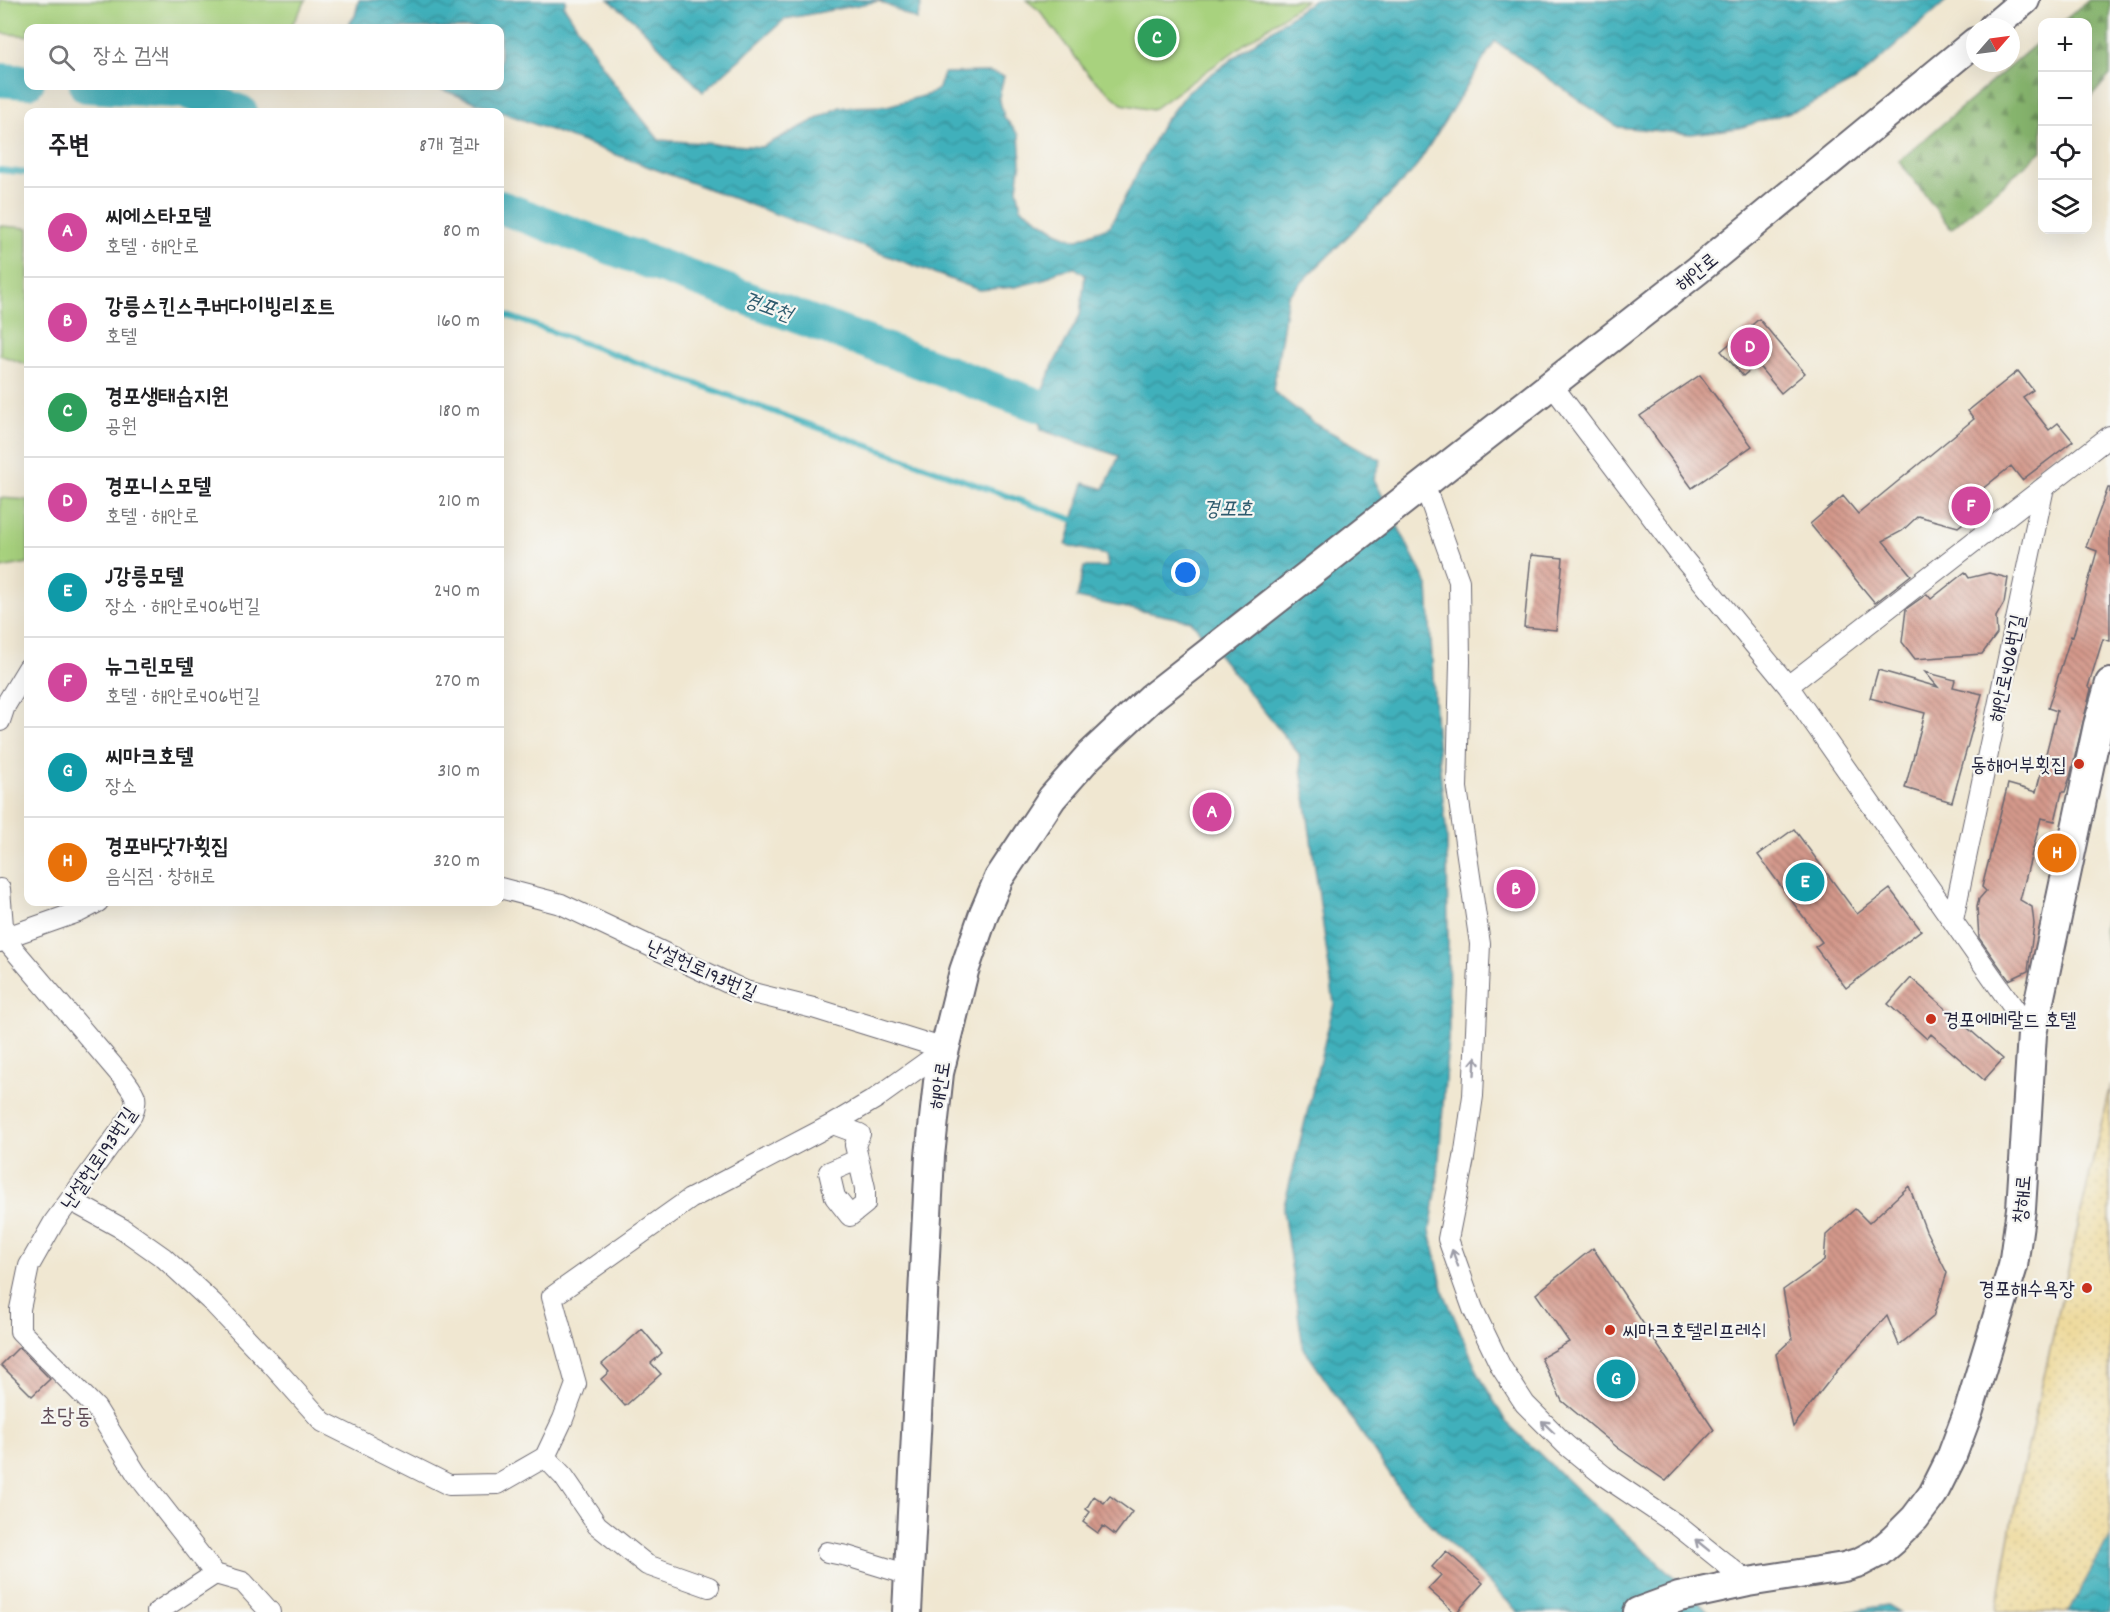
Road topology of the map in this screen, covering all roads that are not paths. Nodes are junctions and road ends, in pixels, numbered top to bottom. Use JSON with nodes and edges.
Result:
{"nodes":[{"id":1,"x":2025,"y":0,"type":"edge"},
{"id":2,"x":2004,"y":18,"type":"edge"},
{"id":3,"x":1966,"y":49,"type":"edge"},
{"id":4,"x":1552,"y":385,"type":"junction"},
{"id":5,"x":2110,"y":436,"type":"edge"},
{"id":6,"x":2044,"y":487,"type":"junction"},
{"id":7,"x":1418,"y":489,"type":"junction"},
{"id":8,"x":24,"y":674,"type":"edge"},
{"id":9,"x":2110,"y":683,"type":"edge"},
{"id":10,"x":1788,"y":686,"type":"junction"},
{"id":11,"x":0,"y":721,"type":"edge"},
{"id":12,"x":0,"y":889,"type":"edge"},
{"id":13,"x":504,"y":889,"type":"edge"},
{"id":14,"x":90,"y":906,"type":"edge"},
{"id":15,"x":1953,"y":920,"type":"junction"},
{"id":16,"x":2,"y":940,"type":"edge"},
{"id":17,"x":2032,"y":1034,"type":"junction"},
{"id":18,"x":945,"y":1048,"type":"junction"},
{"id":19,"x":833,"y":1124,"type":"junction"},
{"id":20,"x":857,"y":1160,"type":"dead end"},
{"id":21,"x":70,"y":1200,"type":"junction"},
{"id":22,"x":545,"y":1457,"type":"junction"},
{"id":23,"x":827,"y":1552,"type":"dead end"},
{"id":24,"x":215,"y":1574,"type":"junction"},
{"id":25,"x":909,"y":1575,"type":"junction"},
{"id":26,"x":1748,"y":1582,"type":"junction"},
{"id":27,"x":709,"y":1587,"type":"dead end"},
{"id":28,"x":157,"y":1612,"type":"edge"},
{"id":29,"x":270,"y":1612,"type":"edge"},
{"id":30,"x":907,"y":1612,"type":"edge"},
{"id":31,"x":1638,"y":1612,"type":"edge"}],
"edges":[{"from":1,"to":2,"type":"street"},
{"from":3,"to":4,"type":"street","name":"해안로"},
{"from":4,"to":7,"type":"street","name":"해안로"},
{"from":4,"to":10,"type":"street"},
{"from":5,"to":6,"type":"street"},
{"from":6,"to":10,"type":"street"},
{"from":6,"to":15,"type":"street","name":"해안로406번길"},
{"from":7,"to":18,"type":"street","name":"해안로"},
{"from":26,"to":7,"type":"street","one_way":true},
{"from":8,"to":11,"type":"street"},
{"from":9,"to":17,"type":"street","name":"창해로"},
{"from":10,"to":15,"type":"street"},
{"from":12,"to":16,"type":"street"},
{"from":13,"to":18,"type":"street","name":"난설헌로193번길"},
{"from":14,"to":16,"type":"street"},
{"from":15,"to":17,"type":"street"},
{"from":16,"to":21,"type":"street","name":"난설헌로193번길"},
{"from":17,"to":26,"type":"street","name":"창해로"},
{"from":18,"to":19,"type":"street"},
{"from":18,"to":25,"type":"street","name":"해안로"},
{"from":19,"to":20,"type":"street"},
{"from":19,"to":22,"type":"street"},
{"from":21,"to":22,"type":"street"},
{"from":21,"to":24,"type":"street","name":"난설헌로193번길"},
{"from":22,"to":27,"type":"street"},
{"from":23,"to":25,"type":"street"},
{"from":24,"to":28,"type":"street"},
{"from":24,"to":29,"type":"street"},
{"from":25,"to":30,"type":"street","name":"해안로"},
{"from":26,"to":31,"type":"street","name":"창해로"}]}
